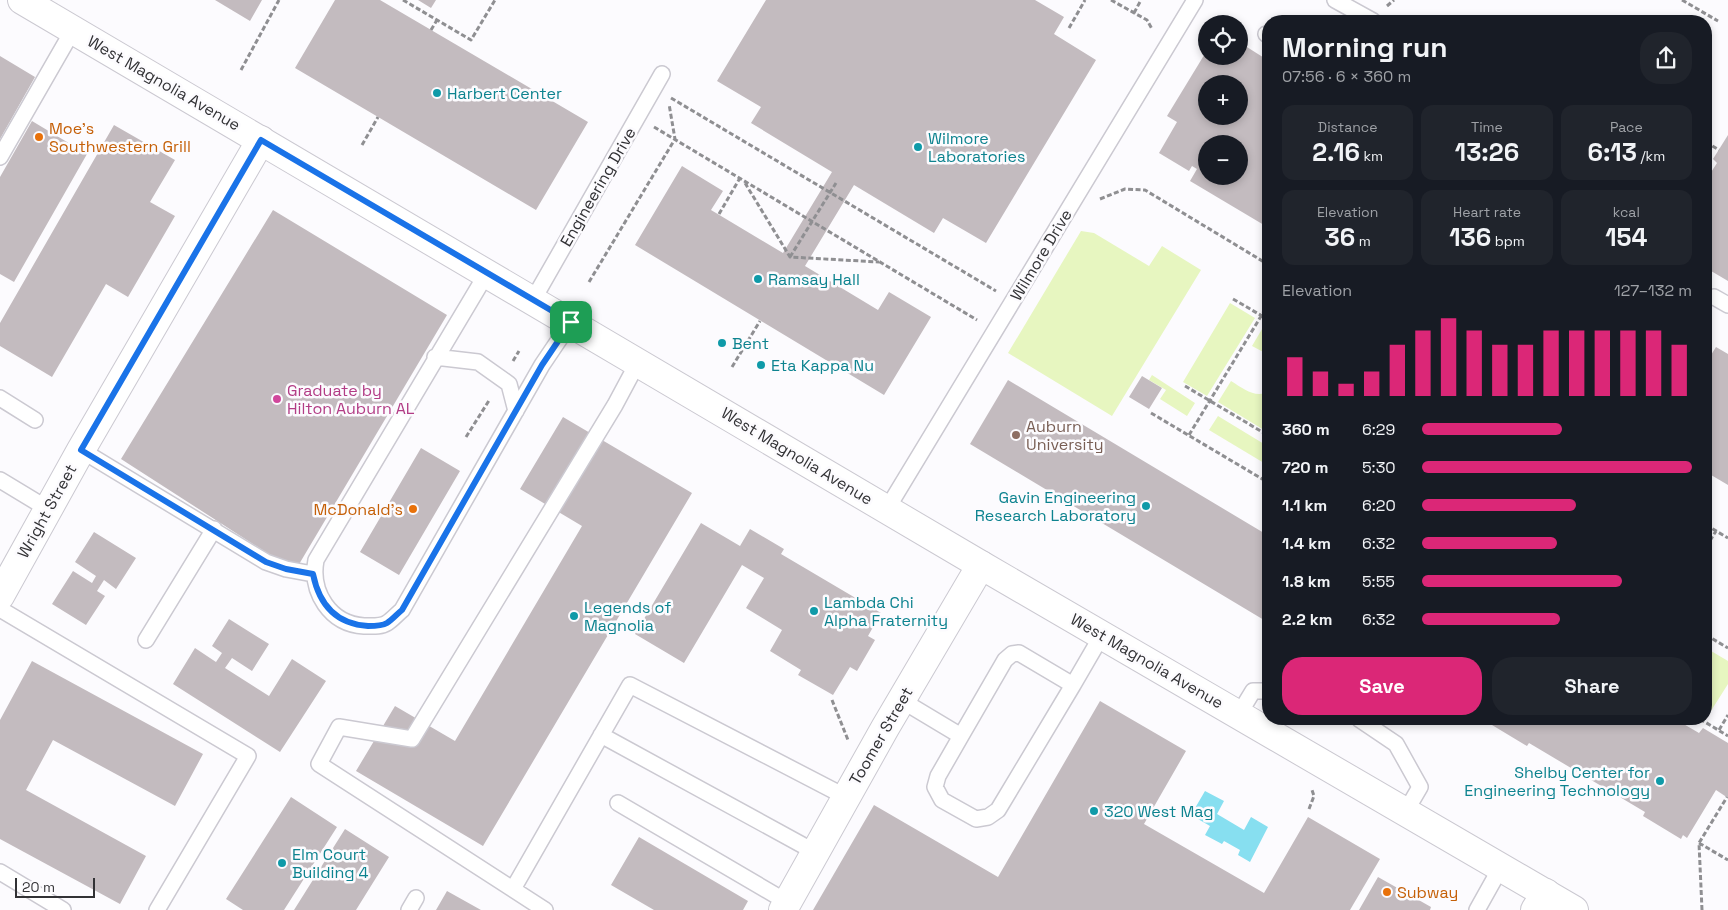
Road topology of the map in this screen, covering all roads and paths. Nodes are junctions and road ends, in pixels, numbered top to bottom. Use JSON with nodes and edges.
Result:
{"nodes":[{"id":1,"x":22,"y":0,"type":"edge"},
{"id":2,"x":279,"y":0,"type":"edge"},
{"id":3,"x":403,"y":0,"type":"edge"},
{"id":4,"x":495,"y":0,"type":"edge"},
{"id":5,"x":1085,"y":0,"type":"edge"},
{"id":6,"x":1111,"y":0,"type":"edge"},
{"id":7,"x":1141,"y":0,"type":"edge"},
{"id":8,"x":1195,"y":0,"type":"edge"},
{"id":9,"x":1335,"y":0,"type":"edge"},
{"id":10,"x":1682,"y":0,"type":"edge"},
{"id":11,"x":1134,"y":13,"type":"junction"},
{"id":12,"x":1362,"y":15,"type":"edge"},
{"id":13,"x":1708,"y":15,"type":"edge"},
{"id":14,"x":1712,"y":18,"type":"edge"},
{"id":15,"x":437,"y":20,"type":"junction"},
{"id":16,"x":1718,"y":21,"type":"dead end"},
{"id":17,"x":1069,"y":28,"type":"dead end"},
{"id":18,"x":73,"y":30,"type":"junction"},
{"id":19,"x":431,"y":30,"type":"dead end"},
{"id":20,"x":1151,"y":35,"type":"dead end"},
{"id":21,"x":241,"y":70,"type":"dead end"},
{"id":22,"x":662,"y":74,"type":"dead end"},
{"id":23,"x":378,"y":117,"type":"dead end"},
{"id":24,"x":652,"y":125,"type":"dead end"},
{"id":25,"x":261,"y":140,"type":"junction"},
{"id":26,"x":675,"y":140,"type":"junction"},
{"id":27,"x":362,"y":145,"type":"dead end"},
{"id":28,"x":1712,"y":146,"type":"edge"},
{"id":29,"x":1719,"y":150,"type":"dead end"},
{"id":30,"x":0,"y":157,"type":"edge"},
{"id":31,"x":740,"y":178,"type":"junction"},
{"id":32,"x":744,"y":181,"type":"junction"},
{"id":33,"x":836,"y":183,"type":"dead end"},
{"id":34,"x":830,"y":192,"type":"junction"},
{"id":35,"x":1095,"y":201,"type":"dead end"},
{"id":36,"x":719,"y":214,"type":"dead end"},
{"id":37,"x":812,"y":222,"type":"junction"},
{"id":38,"x":790,"y":257,"type":"junction"},
{"id":39,"x":1262,"y":261,"type":"edge"},
{"id":40,"x":880,"y":262,"type":"junction"},
{"id":41,"x":486,"y":273,"type":"junction"},
{"id":42,"x":589,"y":282,"type":"dead end"},
{"id":43,"x":998,"y":292,"type":"dead end"},
{"id":44,"x":1714,"y":297,"type":"dead end"},
{"id":45,"x":1233,"y":299,"type":"dead end"},
{"id":46,"x":533,"y":300,"type":"junction"},
{"id":47,"x":1728,"y":305,"type":"edge"},
{"id":48,"x":1261,"y":316,"type":"joint"},
{"id":49,"x":760,"y":321,"type":"dead end"},
{"id":50,"x":571,"y":322,"type":"junction"},
{"id":51,"x":980,"y":322,"type":"dead end"},
{"id":52,"x":435,"y":357,"type":"junction"},
{"id":53,"x":638,"y":362,"type":"junction"},
{"id":54,"x":732,"y":366,"type":"dead end"},
{"id":55,"x":1185,"y":386,"type":"dead end"},
{"id":56,"x":0,"y":398,"type":"edge"},
{"id":57,"x":1208,"y":400,"type":"junction"},
{"id":58,"x":516,"y":411,"type":"junction"},
{"id":59,"x":1151,"y":412,"type":"dead end"},
{"id":60,"x":35,"y":420,"type":"dead end"},
{"id":61,"x":1262,"y":432,"type":"edge"},
{"id":62,"x":1188,"y":435,"type":"junction"},
{"id":63,"x":81,"y":450,"type":"junction"},
{"id":64,"x":1262,"y":479,"type":"edge"},
{"id":65,"x":0,"y":480,"type":"edge"},
{"id":66,"x":48,"y":508,"type":"junction"},
{"id":67,"x":887,"y":509,"type":"junction"},
{"id":68,"x":214,"y":529,"type":"junction"},
{"id":69,"x":1712,"y":529,"type":"edge"},
{"id":70,"x":1716,"y":531,"type":"junction"},
{"id":71,"x":1712,"y":537,"type":"edge"},
{"id":72,"x":1728,"y":538,"type":"edge"},
{"id":73,"x":981,"y":565,"type":"junction"},
{"id":74,"x":313,"y":574,"type":"junction"},
{"id":75,"x":0,"y":596,"type":"edge"},
{"id":76,"x":0,"y":609,"type":"edge"},
{"id":77,"x":1102,"y":635,"type":"junction"},
{"id":78,"x":1712,"y":639,"type":"edge"},
{"id":79,"x":146,"y":640,"type":"dead end"},
{"id":80,"x":1728,"y":648,"type":"edge"},
{"id":81,"x":1073,"y":685,"type":"junction"},
{"id":82,"x":1262,"y":691,"type":"edge"},
{"id":83,"x":832,"y":700,"type":"dead end"},
{"id":84,"x":901,"y":700,"type":"junction"},
{"id":85,"x":1239,"y":714,"type":"junction"},
{"id":86,"x":1728,"y":715,"type":"edge"},
{"id":87,"x":1368,"y":725,"type":"edge"},
{"id":88,"x":1710,"y":725,"type":"edge"},
{"id":89,"x":1719,"y":730,"type":"junction"},
{"id":90,"x":601,"y":735,"type":"junction"},
{"id":91,"x":961,"y":736,"type":"junction"},
{"id":92,"x":1728,"y":736,"type":"edge"},
{"id":93,"x":848,"y":742,"type":"dead end"},
{"id":94,"x":1309,"y":785,"type":"dead end"},
{"id":95,"x":846,"y":797,"type":"junction"},
{"id":96,"x":1727,"y":797,"type":"edge"},
{"id":97,"x":618,"y":803,"type":"dead end"},
{"id":98,"x":1309,"y":809,"type":"dead end"},
{"id":99,"x":1406,"y":811,"type":"junction"},
{"id":100,"x":1699,"y":843,"type":"junction"},
{"id":101,"x":816,"y":852,"type":"junction"},
{"id":102,"x":1728,"y":860,"type":"edge"},
{"id":103,"x":1501,"y":867,"type":"junction"},
{"id":104,"x":0,"y":872,"type":"edge"},
{"id":105,"x":513,"y":889,"type":"junction"},
{"id":106,"x":1540,"y":902,"type":"edge"},
{"id":107,"x":785,"y":906,"type":"edge"},
{"id":108,"x":63,"y":910,"type":"edge"},
{"id":109,"x":157,"y":910,"type":"edge"},
{"id":110,"x":545,"y":910,"type":"edge"},
{"id":111,"x":1477,"y":910,"type":"edge"},
{"id":112,"x":1574,"y":910,"type":"edge"},
{"id":113,"x":1702,"y":910,"type":"edge"}],
"edges":[{"from":1,"to":18,"type":"street","name":"West Magnolia Avenue"},
{"from":2,"to":21,"type":"path"},
{"from":3,"to":15,"type":"path"},
{"from":4,"to":15,"type":"path"},
{"from":5,"to":17,"type":"path"},
{"from":6,"to":11,"type":"path"},
{"from":7,"to":11,"type":"path"},
{"from":8,"to":67,"type":"lane","name":"Wilmore Drive"},
{"from":9,"to":12,"type":"lane"},
{"from":10,"to":13,"type":"path"},
{"from":11,"to":20,"type":"path"},
{"from":14,"to":16,"type":"path"},
{"from":15,"to":19,"type":"path"},
{"from":18,"to":25,"type":"street","name":"West Magnolia Avenue"},
{"from":18,"to":30,"type":"lane"},
{"from":22,"to":46,"type":"lane","name":"Engineering Drive"},
{"from":23,"to":27,"type":"path"},
{"from":24,"to":26,"type":"path"},
{"from":25,"to":41,"type":"street","name":"West Magnolia Avenue"},
{"from":25,"to":63,"type":"street","name":"Wright Street"},
{"from":26,"to":31,"type":"path"},
{"from":26,"to":34,"type":"path"},
{"from":26,"to":42,"type":"path"},
{"from":28,"to":29,"type":"path"},
{"from":31,"to":32,"type":"path"},
{"from":31,"to":36,"type":"path"},
{"from":32,"to":37,"type":"path"},
{"from":32,"to":38,"type":"path"},
{"from":33,"to":34,"type":"path"},
{"from":34,"to":37,"type":"path"},
{"from":34,"to":43,"type":"path"},
{"from":35,"to":39,"type":"path"},
{"from":37,"to":38,"type":"path"},
{"from":37,"to":40,"type":"path"},
{"from":38,"to":40,"type":"path"},
{"from":40,"to":51,"type":"path"},
{"from":41,"to":46,"type":"street","name":"West Magnolia Avenue"},
{"from":41,"to":52,"type":"lane"},
{"from":44,"to":47,"type":"lane"},
{"from":45,"to":48,"type":"path"},
{"from":46,"to":50,"type":"street","name":"West Magnolia Avenue"},
{"from":48,"to":57,"type":"path"},
{"from":49,"to":54,"type":"path"},
{"from":50,"to":53,"type":"street","name":"West Magnolia Avenue"},
{"from":50,"to":58,"type":"lane"},
{"from":52,"to":58,"type":"lane"},
{"from":52,"to":74,"type":"lane"},
{"from":53,"to":67,"type":"street","name":"West Magnolia Avenue"},
{"from":53,"to":105,"type":"lane"},
{"from":55,"to":57,"type":"path"},
{"from":56,"to":60,"type":"lane"},
{"from":57,"to":61,"type":"path"},
{"from":57,"to":62,"type":"path"},
{"from":58,"to":74,"type":"lane"},
{"from":59,"to":62,"type":"path"},
{"from":62,"to":64,"type":"path"},
{"from":63,"to":66,"type":"street","name":"Wright Street"},
{"from":63,"to":68,"type":"lane"},
{"from":65,"to":66,"type":"lane"},
{"from":66,"to":75,"type":"street","name":"Wright Street"},
{"from":67,"to":73,"type":"street","name":"West Magnolia Avenue"},
{"from":68,"to":74,"type":"lane"},
{"from":68,"to":79,"type":"lane"},
{"from":69,"to":70,"type":"path"},
{"from":70,"to":71,"type":"path"},
{"from":70,"to":72,"type":"path"},
{"from":73,"to":77,"type":"street","name":"West Magnolia Avenue"},
{"from":73,"to":84,"type":"street","name":"Toomer Street"},
{"from":76,"to":109,"type":"lane"},
{"from":77,"to":81,"type":"lane"},
{"from":77,"to":85,"type":"street","name":"West Magnolia Avenue"},
{"from":78,"to":80,"type":"path"},
{"from":81,"to":91,"type":"lane"},
{"from":81,"to":91,"type":"lane"},
{"from":82,"to":85,"type":"lane"},
{"from":83,"to":93,"type":"path"},
{"from":84,"to":91,"type":"lane"},
{"from":84,"to":95,"type":"street","name":"Toomer Street"},
{"from":85,"to":99,"type":"street","name":"West Magnolia Avenue"},
{"from":86,"to":89,"type":"path"},
{"from":87,"to":99,"type":"lane"},
{"from":88,"to":89,"type":"path"},
{"from":89,"to":92,"type":"path"},
{"from":90,"to":95,"type":"lane"},
{"from":90,"to":101,"type":"lane"},
{"from":90,"to":105,"type":"lane"},
{"from":94,"to":98,"type":"path"},
{"from":95,"to":101,"type":"street","name":"Toomer Street"},
{"from":96,"to":100,"type":"path"},
{"from":97,"to":107,"type":"lane"},
{"from":99,"to":103,"type":"street","name":"West Magnolia Avenue"},
{"from":100,"to":102,"type":"path"},
{"from":100,"to":113,"type":"path"},
{"from":101,"to":107,"type":"street","name":"Toomer Street"},
{"from":103,"to":106,"type":"street","name":"West Magnolia Avenue"},
{"from":103,"to":111,"type":"lane"},
{"from":104,"to":108,"type":"lane"},
{"from":105,"to":110,"type":"lane"},
{"from":106,"to":112,"type":"street","name":"West Magnolia Avenue"}]}
